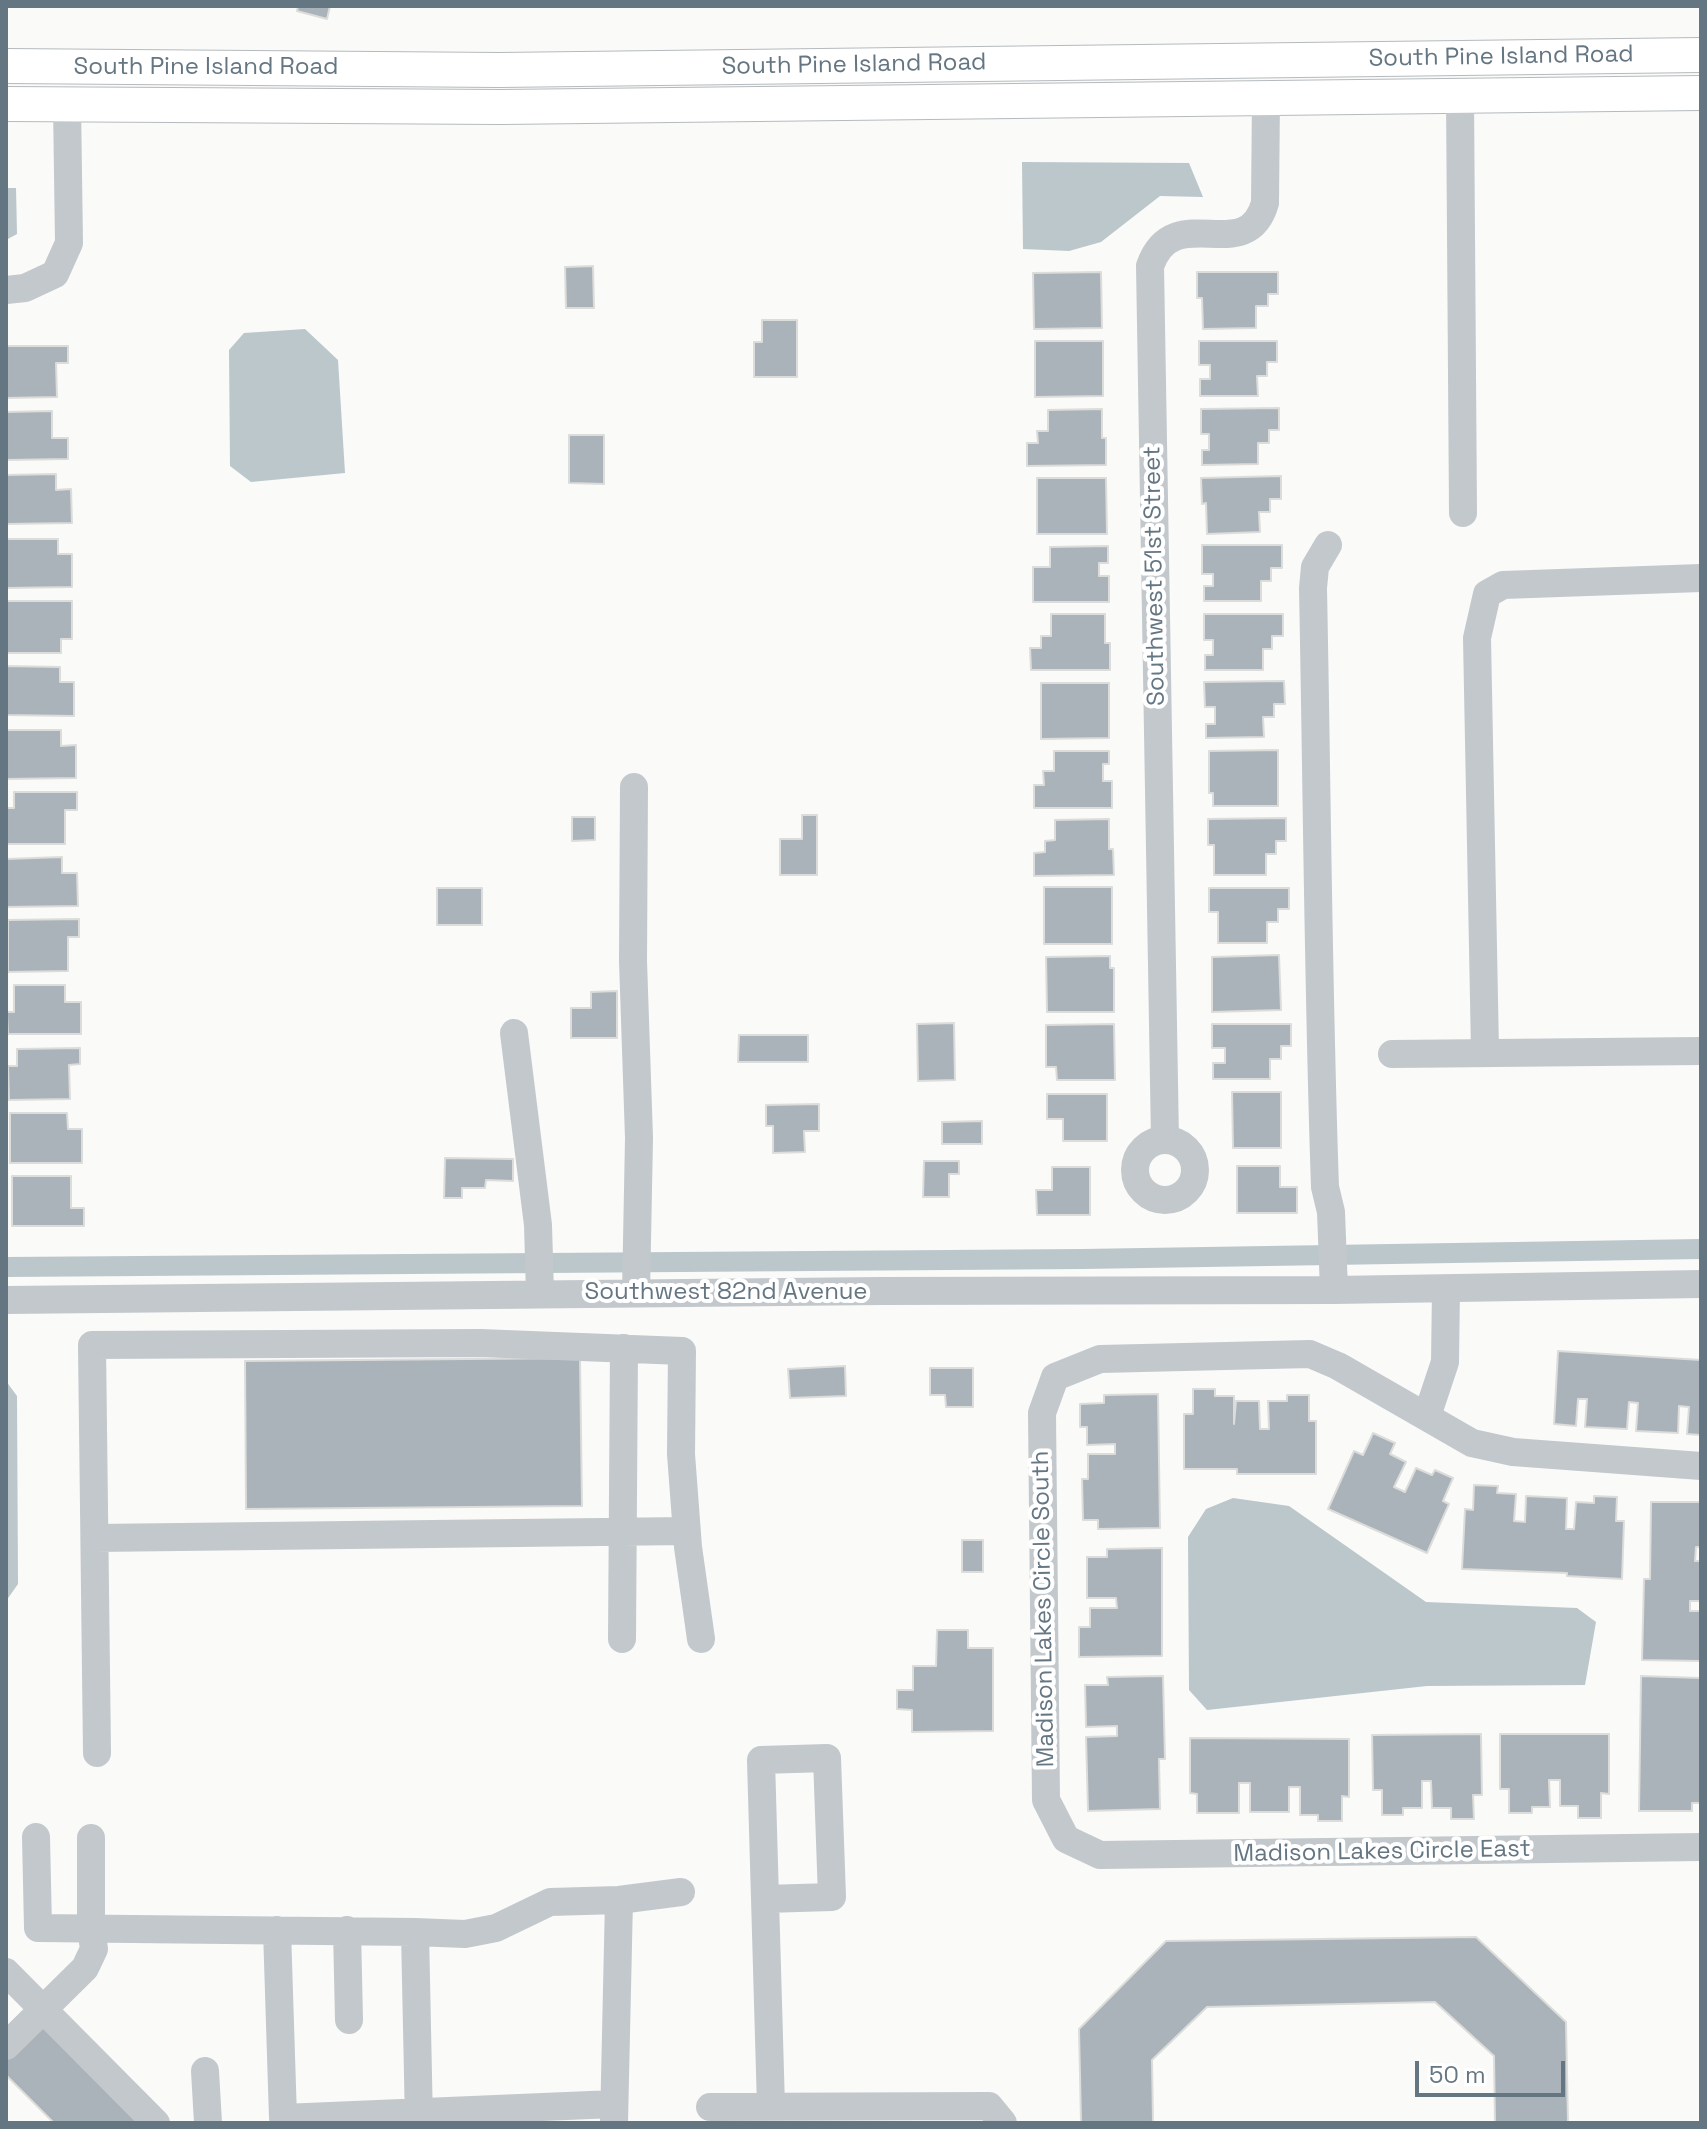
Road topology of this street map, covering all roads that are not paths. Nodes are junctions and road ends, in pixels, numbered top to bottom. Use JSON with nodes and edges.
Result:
{"nodes":[{"id":1,"x":1701,"y":55,"type":"edge"},
{"id":2,"x":6,"y":66,"type":"edge"},
{"id":3,"x":1701,"y":93,"type":"edge"},
{"id":4,"x":1460,"y":95,"type":"junction"},
{"id":5,"x":1266,"y":97,"type":"junction"},
{"id":6,"x":6,"y":104,"type":"edge"},
{"id":7,"x":67,"y":104,"type":"junction"},
{"id":8,"x":6,"y":290,"type":"edge"},
{"id":9,"x":1463,"y":513,"type":"dead end"},
{"id":10,"x":1328,"y":545,"type":"dead end"},
{"id":11,"x":1701,"y":578,"type":"edge"},
{"id":12,"x":634,"y":787,"type":"dead end"},
{"id":13,"x":514,"y":1033,"type":"dead end"},
{"id":14,"x":1485,"y":1051,"type":"junction"},
{"id":15,"x":1701,"y":1051,"type":"edge"},
{"id":16,"x":1392,"y":1054,"type":"dead end"},
{"id":17,"x":1165,"y":1140,"type":"dead end"},
{"id":18,"x":1334,"y":1278,"type":"junction"},
{"id":19,"x":539,"y":1283,"type":"junction"},
{"id":20,"x":1701,"y":1284,"type":"edge"},
{"id":21,"x":1446,"y":1289,"type":"junction"},
{"id":22,"x":636,"y":1293,"type":"junction"},
{"id":23,"x":6,"y":1300,"type":"edge"},
{"id":24,"x":624,"y":1348,"type":"junction"},
{"id":25,"x":1427,"y":1416,"type":"junction"},
{"id":26,"x":1701,"y":1466,"type":"edge"},
{"id":27,"x":686,"y":1531,"type":"junction"},
{"id":28,"x":623,"y":1532,"type":"junction"},
{"id":29,"x":95,"y":1538,"type":"junction"},
{"id":30,"x":622,"y":1639,"type":"dead end"},
{"id":31,"x":701,"y":1639,"type":"dead end"},
{"id":32,"x":97,"y":1753,"type":"dead end"},
{"id":33,"x":36,"y":1837,"type":"dead end"},
{"id":34,"x":91,"y":1838,"type":"dead end"},
{"id":35,"x":1066,"y":1839,"type":"joint"},
{"id":36,"x":1701,"y":1847,"type":"edge"},
{"id":37,"x":681,"y":1892,"type":"dead end"},
{"id":38,"x":765,"y":1899,"type":"junction"},
{"id":39,"x":619,"y":1900,"type":"junction"},
{"id":40,"x":91,"y":1928,"type":"junction"},
{"id":41,"x":277,"y":1930,"type":"junction"},
{"id":42,"x":347,"y":1930,"type":"junction"},
{"id":43,"x":415,"y":1932,"type":"junction"},
{"id":44,"x":6,"y":1972,"type":"edge"},
{"id":45,"x":45,"y":2011,"type":"junction"},
{"id":46,"x":349,"y":2020,"type":"dead end"},
{"id":47,"x":6,"y":2046,"type":"edge"},
{"id":48,"x":205,"y":2071,"type":"dead end"},
{"id":49,"x":710,"y":2107,"type":"dead end"},
{"id":50,"x":771,"y":2107,"type":"junction"},
{"id":51,"x":614,"y":2113,"type":"edge"},
{"id":52,"x":860,"y":2115,"type":"edge"},
{"id":53,"x":419,"y":2117,"type":"edge"},
{"id":54,"x":156,"y":2123,"type":"edge"},
{"id":55,"x":208,"y":2123,"type":"edge"},
{"id":56,"x":1003,"y":2123,"type":"edge"}],
"edges":[{"from":1,"to":2,"type":"main road","name":"South Pine Island Road"},
{"from":3,"to":4,"type":"main road","name":"South Pine Island Road"},
{"from":4,"to":5,"type":"main road","name":"South Pine Island Road"},
{"from":4,"to":9,"type":"street"},
{"from":5,"to":7,"type":"main road","name":"South Pine Island Road"},
{"from":5,"to":17,"type":"street","name":"Southwest 51st Street"},
{"from":6,"to":7,"type":"main road","name":"South Pine Island Road"},
{"from":7,"to":8,"type":"street"},
{"from":10,"to":18,"type":"street"},
{"from":11,"to":14,"type":"street"},
{"from":12,"to":22,"type":"street"},
{"from":13,"to":19,"type":"street"},
{"from":14,"to":15,"type":"street"},
{"from":14,"to":16,"type":"street"},
{"from":18,"to":21,"type":"street","name":"Southwest 82nd Avenue"},
{"from":18,"to":22,"type":"street","name":"Southwest 82nd Avenue"},
{"from":19,"to":22,"type":"street","name":"Southwest 82nd Avenue"},
{"from":19,"to":23,"type":"street","name":"Southwest 82nd Avenue"},
{"from":20,"to":21,"type":"street","name":"Southwest 82nd Avenue"},
{"from":21,"to":25,"type":"street"},
{"from":24,"to":27,"type":"street"},
{"from":24,"to":28,"type":"street"},
{"from":24,"to":29,"type":"street"},
{"from":25,"to":26,"type":"street"},
{"from":25,"to":35,"type":"street","name":"Madison Lakes Circle South"},
{"from":27,"to":28,"type":"street"},
{"from":27,"to":31,"type":"street"},
{"from":28,"to":29,"type":"street"},
{"from":28,"to":30,"type":"street"},
{"from":29,"to":32,"type":"street"},
{"from":33,"to":40,"type":"street"},
{"from":34,"to":40,"type":"street"},
{"from":35,"to":36,"type":"street","name":"Madison Lakes Circle East"},
{"from":37,"to":39,"type":"street"},
{"from":38,"to":38,"type":"street"},
{"from":38,"to":50,"type":"street"},
{"from":39,"to":43,"type":"street"},
{"from":39,"to":51,"type":"street"},
{"from":40,"to":41,"type":"street"},
{"from":40,"to":45,"type":"street"},
{"from":41,"to":42,"type":"street"},
{"from":41,"to":53,"type":"street"},
{"from":42,"to":43,"type":"street"},
{"from":42,"to":46,"type":"street"},
{"from":43,"to":53,"type":"street"},
{"from":44,"to":45,"type":"street"},
{"from":45,"to":47,"type":"street"},
{"from":45,"to":54,"type":"street"},
{"from":48,"to":55,"type":"street"},
{"from":49,"to":50,"type":"street"},
{"from":50,"to":52,"type":"street"},
{"from":51,"to":53,"type":"street"},
{"from":52,"to":56,"type":"street"}]}
